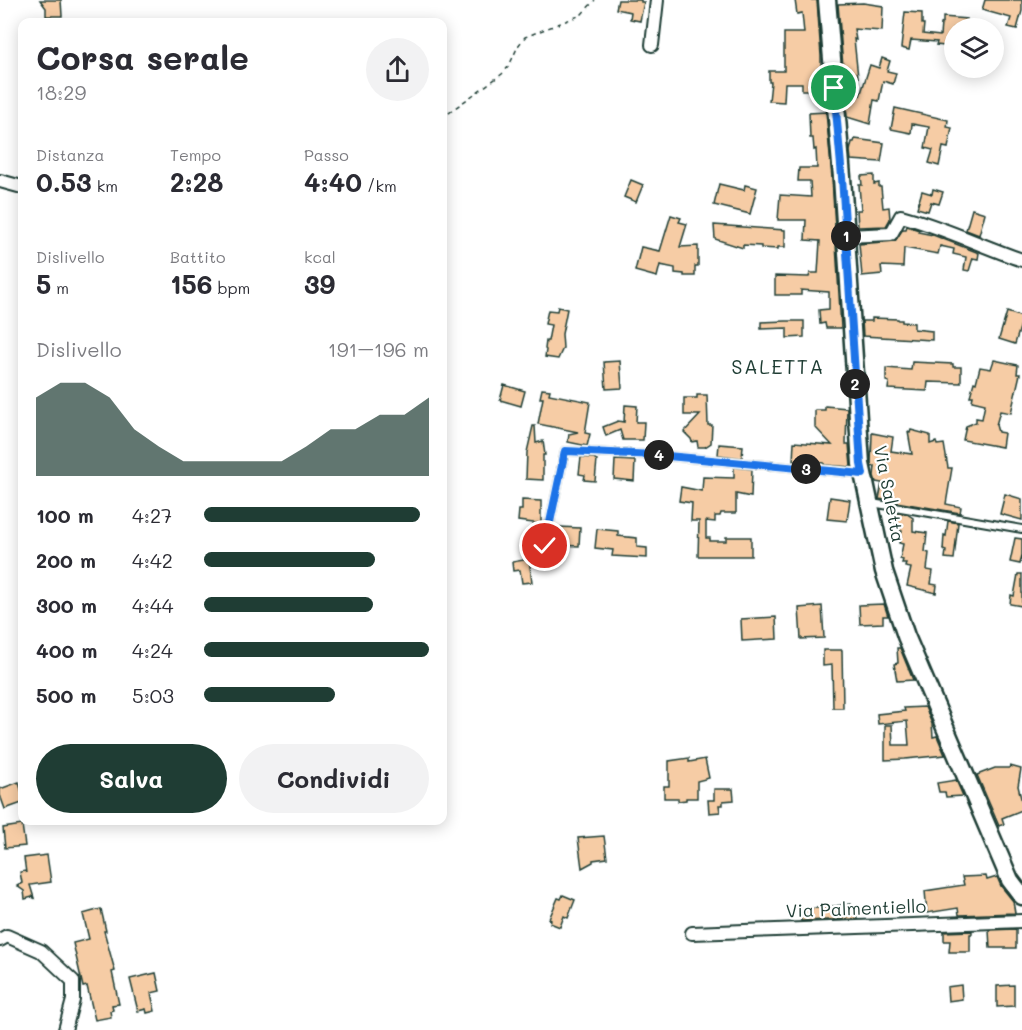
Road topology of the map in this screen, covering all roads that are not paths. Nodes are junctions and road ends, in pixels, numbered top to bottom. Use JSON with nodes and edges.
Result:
{"nodes":[{"id":1,"x":657,"y":0,"type":"edge"},
{"id":2,"x":827,"y":0,"type":"edge"},
{"id":3,"x":652,"y":45,"type":"dead end"},
{"id":4,"x":0,"y":181,"type":"edge"},
{"id":5,"x":18,"y":186,"type":"edge"},
{"id":6,"x":846,"y":236,"type":"junction"},
{"id":7,"x":1022,"y":260,"type":"edge"},
{"id":8,"x":863,"y":474,"type":"junction"},
{"id":9,"x":870,"y":503,"type":"junction"},
{"id":10,"x":1022,"y":529,"type":"edge"},
{"id":11,"x":545,"y":546,"type":"dead end"},
{"id":12,"x":1022,"y":896,"type":"edge"},
{"id":13,"x":1022,"y":921,"type":"edge"},
{"id":14,"x":692,"y":933,"type":"dead end"},
{"id":15,"x":0,"y":940,"type":"edge"},
{"id":16,"x":65,"y":1030,"type":"edge"}],
"edges":[{"from":1,"to":3,"type":"street"},
{"from":2,"to":6,"type":"street","name":"Via Saletta"},
{"from":4,"to":5,"type":"street"},
{"from":6,"to":7,"type":"street"},
{"from":6,"to":8,"type":"street","name":"Via Saletta"},
{"from":8,"to":9,"type":"street","name":"Via Saletta"},
{"from":8,"to":11,"type":"lane"},
{"from":9,"to":10,"type":"lane"},
{"from":9,"to":12,"type":"street","name":"Via Saletta"},
{"from":13,"to":14,"type":"street","name":"Via Palmentiello"},
{"from":15,"to":16,"type":"street"}]}
